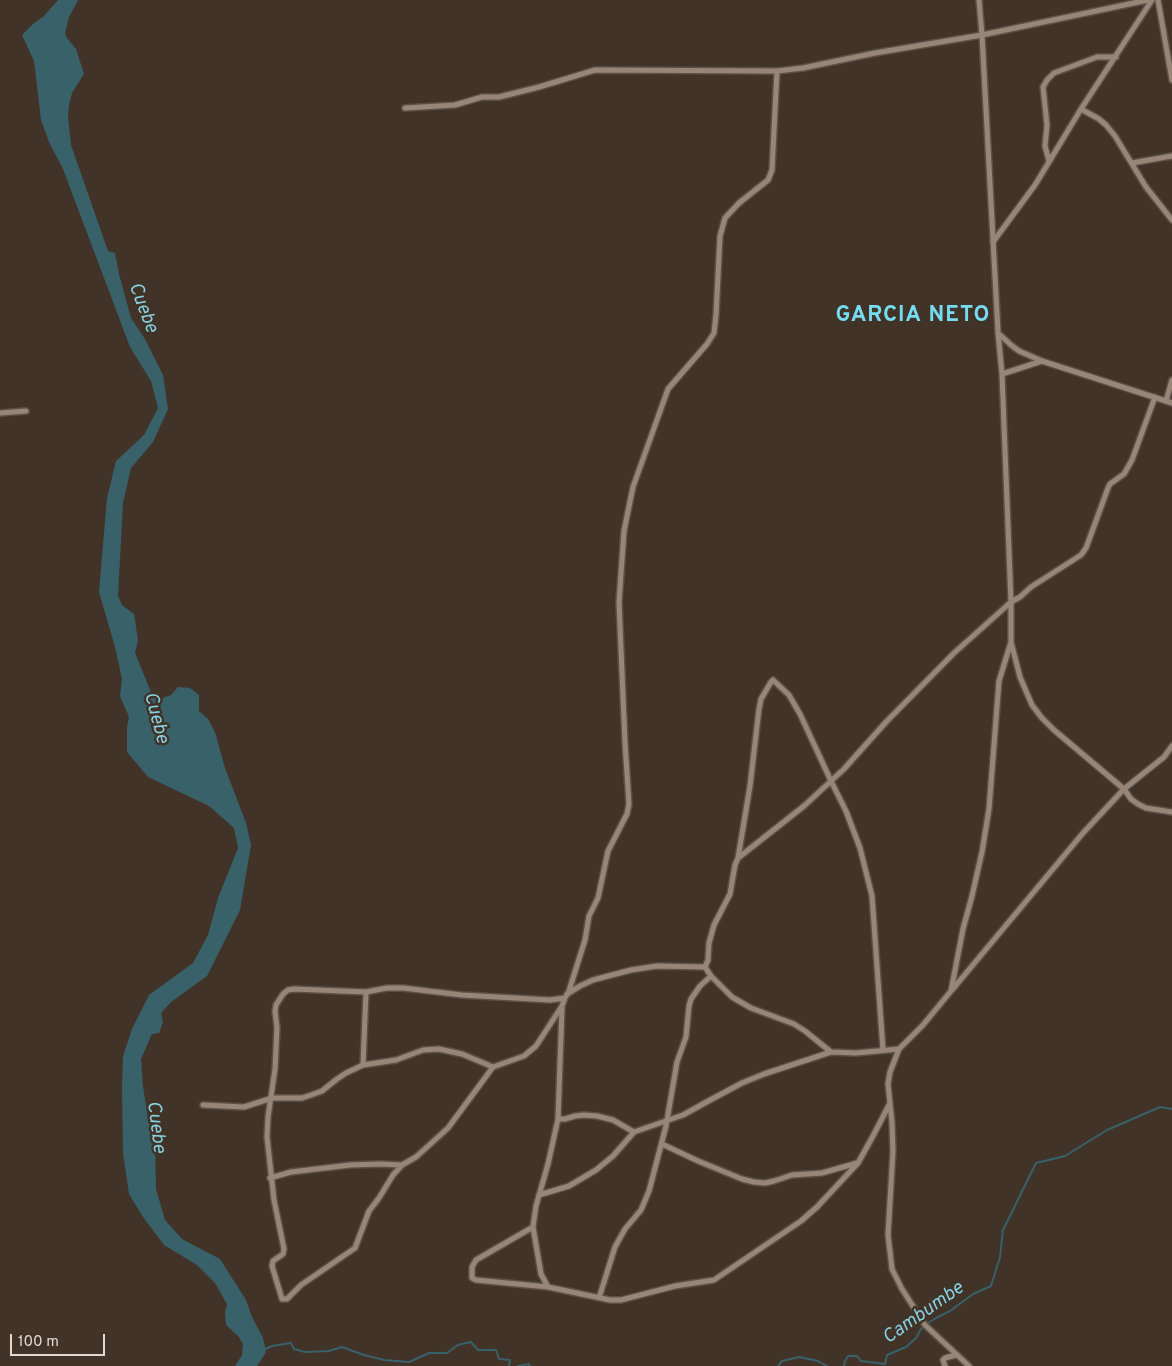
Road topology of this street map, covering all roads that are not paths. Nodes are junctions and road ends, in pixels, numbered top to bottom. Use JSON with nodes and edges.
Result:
{"nodes":[{"id":1,"x":979,"y":0,"type":"edge"},
{"id":2,"x":1150,"y":0,"type":"edge"},
{"id":3,"x":1158,"y":0,"type":"edge"},
{"id":4,"x":982,"y":35,"type":"junction"},
{"id":5,"x":1116,"y":57,"type":"junction"},
{"id":6,"x":777,"y":71,"type":"junction"},
{"id":7,"x":1171,"y":72,"type":"edge"},
{"id":8,"x":1172,"y":80,"type":"edge"},
{"id":9,"x":405,"y":108,"type":"dead end"},
{"id":10,"x":1081,"y":109,"type":"junction"},
{"id":11,"x":1172,"y":156,"type":"edge"},
{"id":12,"x":1049,"y":161,"type":"junction"},
{"id":13,"x":1132,"y":163,"type":"junction"},
{"id":14,"x":1172,"y":220,"type":"edge"},
{"id":15,"x":992,"y":242,"type":"junction"},
{"id":16,"x":998,"y":332,"type":"junction"},
{"id":17,"x":1042,"y":360,"type":"junction"},
{"id":18,"x":1002,"y":374,"type":"junction"},
{"id":19,"x":1172,"y":380,"type":"edge"},
{"id":20,"x":1155,"y":397,"type":"junction"},
{"id":21,"x":1166,"y":401,"type":"junction"},
{"id":22,"x":1172,"y":403,"type":"edge"},
{"id":23,"x":26,"y":410,"type":"dead end"},
{"id":24,"x":0,"y":413,"type":"edge"},
{"id":25,"x":1011,"y":602,"type":"junction"},
{"id":26,"x":1011,"y":642,"type":"junction"},
{"id":27,"x":1172,"y":746,"type":"edge"},
{"id":28,"x":831,"y":781,"type":"junction"},
{"id":29,"x":1124,"y":789,"type":"junction"},
{"id":30,"x":1172,"y":812,"type":"edge"},
{"id":31,"x":738,"y":858,"type":"junction"},
{"id":32,"x":705,"y":967,"type":"junction"},
{"id":33,"x":710,"y":976,"type":"junction"},
{"id":34,"x":951,"y":991,"type":"junction"},
{"id":35,"x":366,"y":992,"type":"junction"},
{"id":36,"x":566,"y":996,"type":"junction"},
{"id":37,"x":562,"y":1006,"type":"junction"},
{"id":38,"x":883,"y":1050,"type":"junction"},
{"id":39,"x":900,"y":1050,"type":"junction"},
{"id":40,"x":831,"y":1052,"type":"junction"},
{"id":41,"x":363,"y":1065,"type":"junction"},
{"id":42,"x":493,"y":1067,"type":"junction"},
{"id":43,"x":272,"y":1098,"type":"junction"},
{"id":44,"x":889,"y":1104,"type":"junction"},
{"id":45,"x":202,"y":1105,"type":"dead end"},
{"id":46,"x":558,"y":1119,"type":"junction"},
{"id":47,"x":667,"y":1120,"type":"junction"},
{"id":48,"x":634,"y":1132,"type":"junction"},
{"id":49,"x":662,"y":1144,"type":"junction"},
{"id":50,"x":858,"y":1162,"type":"junction"},
{"id":51,"x":402,"y":1165,"type":"junction"},
{"id":52,"x":270,"y":1178,"type":"junction"},
{"id":53,"x":539,"y":1195,"type":"junction"},
{"id":54,"x":533,"y":1227,"type":"junction"},
{"id":55,"x":541,"y":1274,"type":"junction"},
{"id":56,"x":532,"y":1285,"type":"junction"},
{"id":57,"x":548,"y":1287,"type":"junction"},
{"id":58,"x":599,"y":1298,"type":"junction"},
{"id":59,"x":956,"y":1355,"type":"junction"},
{"id":60,"x":944,"y":1366,"type":"edge"},
{"id":61,"x":969,"y":1366,"type":"edge"}],
"edges":[{"from":1,"to":4,"type":"street"},
{"from":2,"to":4,"type":"street"},
{"from":2,"to":5,"type":"street"},
{"from":3,"to":7,"type":"street"},
{"from":4,"to":6,"type":"street"},
{"from":4,"to":15,"type":"street"},
{"from":5,"to":10,"type":"street"},
{"from":5,"to":12,"type":"street"},
{"from":6,"to":9,"type":"street"},
{"from":6,"to":36,"type":"street"},
{"from":7,"to":8,"type":"street"},
{"from":10,"to":12,"type":"street"},
{"from":10,"to":13,"type":"street"},
{"from":11,"to":13,"type":"street"},
{"from":12,"to":15,"type":"street"},
{"from":13,"to":14,"type":"street"},
{"from":15,"to":16,"type":"street"},
{"from":16,"to":17,"type":"street"},
{"from":16,"to":18,"type":"street"},
{"from":17,"to":18,"type":"street"},
{"from":17,"to":20,"type":"street"},
{"from":18,"to":25,"type":"street"},
{"from":19,"to":21,"type":"street"},
{"from":20,"to":21,"type":"street"},
{"from":20,"to":25,"type":"street"},
{"from":21,"to":22,"type":"street"},
{"from":23,"to":24,"type":"street"},
{"from":25,"to":26,"type":"street"},
{"from":25,"to":28,"type":"street"},
{"from":26,"to":29,"type":"street"},
{"from":26,"to":34,"type":"street"},
{"from":27,"to":29,"type":"street"},
{"from":28,"to":31,"type":"street"},
{"from":28,"to":31,"type":"street"},
{"from":28,"to":38,"type":"street"},
{"from":29,"to":30,"type":"street"},
{"from":29,"to":34,"type":"street"},
{"from":31,"to":32,"type":"street"},
{"from":32,"to":33,"type":"street"},
{"from":32,"to":36,"type":"street"},
{"from":33,"to":40,"type":"street"},
{"from":33,"to":47,"type":"street"},
{"from":34,"to":39,"type":"street"},
{"from":35,"to":36,"type":"street"},
{"from":35,"to":41,"type":"street"},
{"from":35,"to":43,"type":"street"},
{"from":36,"to":37,"type":"street"},
{"from":37,"to":42,"type":"street"},
{"from":37,"to":46,"type":"street"},
{"from":38,"to":39,"type":"street"},
{"from":38,"to":40,"type":"street"},
{"from":39,"to":44,"type":"street"},
{"from":40,"to":47,"type":"street"},
{"from":41,"to":42,"type":"street"},
{"from":41,"to":43,"type":"street"},
{"from":42,"to":51,"type":"street"},
{"from":43,"to":45,"type":"street"},
{"from":43,"to":52,"type":"street"},
{"from":44,"to":50,"type":"street"},
{"from":44,"to":59,"type":"street"},
{"from":46,"to":48,"type":"street"},
{"from":46,"to":53,"type":"street"},
{"from":47,"to":48,"type":"street"},
{"from":47,"to":49,"type":"street"},
{"from":48,"to":53,"type":"street"},
{"from":49,"to":50,"type":"street"},
{"from":49,"to":58,"type":"street"},
{"from":50,"to":58,"type":"street"},
{"from":51,"to":52,"type":"street"},
{"from":51,"to":52,"type":"street"},
{"from":53,"to":54,"type":"street"},
{"from":54,"to":55,"type":"street"},
{"from":54,"to":56,"type":"street"},
{"from":55,"to":56,"type":"street"},
{"from":55,"to":57,"type":"street"},
{"from":56,"to":57,"type":"street"},
{"from":57,"to":58,"type":"street"},
{"from":59,"to":60,"type":"street"},
{"from":59,"to":61,"type":"street"}]}
